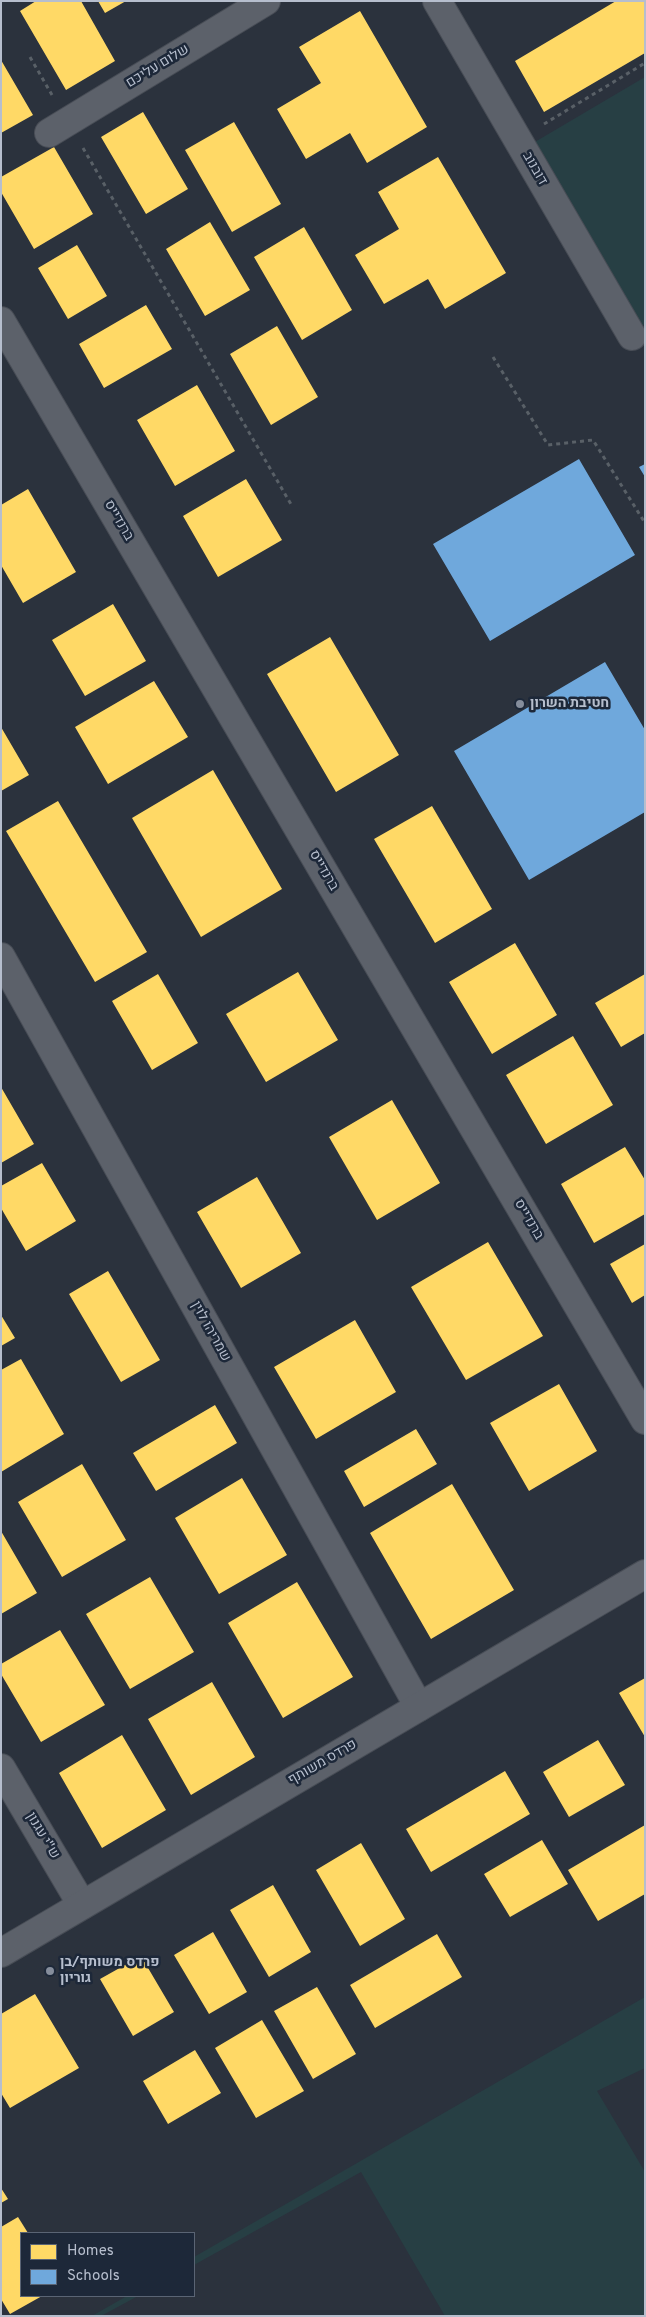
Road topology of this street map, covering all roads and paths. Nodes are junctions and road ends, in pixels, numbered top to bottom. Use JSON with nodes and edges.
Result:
{"nodes":[{"id":1,"x":266,"y":1,"type":"edge"},
{"id":2,"x":438,"y":1,"type":"edge"},
{"id":3,"x":30,"y":57,"type":"dead end"},
{"id":4,"x":645,"y":64,"type":"edge"},
{"id":5,"x":58,"y":127,"type":"junction"},
{"id":6,"x":517,"y":139,"type":"junction"},
{"id":7,"x":1,"y":321,"type":"edge"},
{"id":8,"x":632,"y":336,"type":"dead end"},
{"id":9,"x":494,"y":357,"type":"dead end"},
{"id":10,"x":292,"y":506,"type":"dead end"},
{"id":11,"x":645,"y":523,"type":"edge"},
{"id":12,"x":1,"y":957,"type":"edge"},
{"id":13,"x":645,"y":1420,"type":"edge"},
{"id":14,"x":645,"y":1574,"type":"edge"},
{"id":15,"x":419,"y":1707,"type":"junction"},
{"id":16,"x":1,"y":1768,"type":"edge"},
{"id":17,"x":82,"y":1905,"type":"junction"},
{"id":18,"x":1,"y":1953,"type":"edge"}],
"edges":[{"from":1,"to":5,"type":"street","name":"שלום עליכם"},
{"from":2,"to":6,"type":"street","name":"דובנוב"},
{"from":3,"to":5,"type":"path"},
{"from":4,"to":6,"type":"path"},
{"from":5,"to":10,"type":"path"},
{"from":6,"to":8,"type":"street","name":"דובנוב"},
{"from":7,"to":13,"type":"street","name":"ברנדייס"},
{"from":9,"to":11,"type":"path"},
{"from":12,"to":15,"type":"street","name":"שמריהו לוין"},
{"from":14,"to":15,"type":"street","name":"פרדס משותף"},
{"from":15,"to":17,"type":"street","name":"פרדס משותף"},
{"from":16,"to":17,"type":"street","name":"ש''י עגנון"},
{"from":17,"to":18,"type":"street","name":"פרדס משותף"}]}
